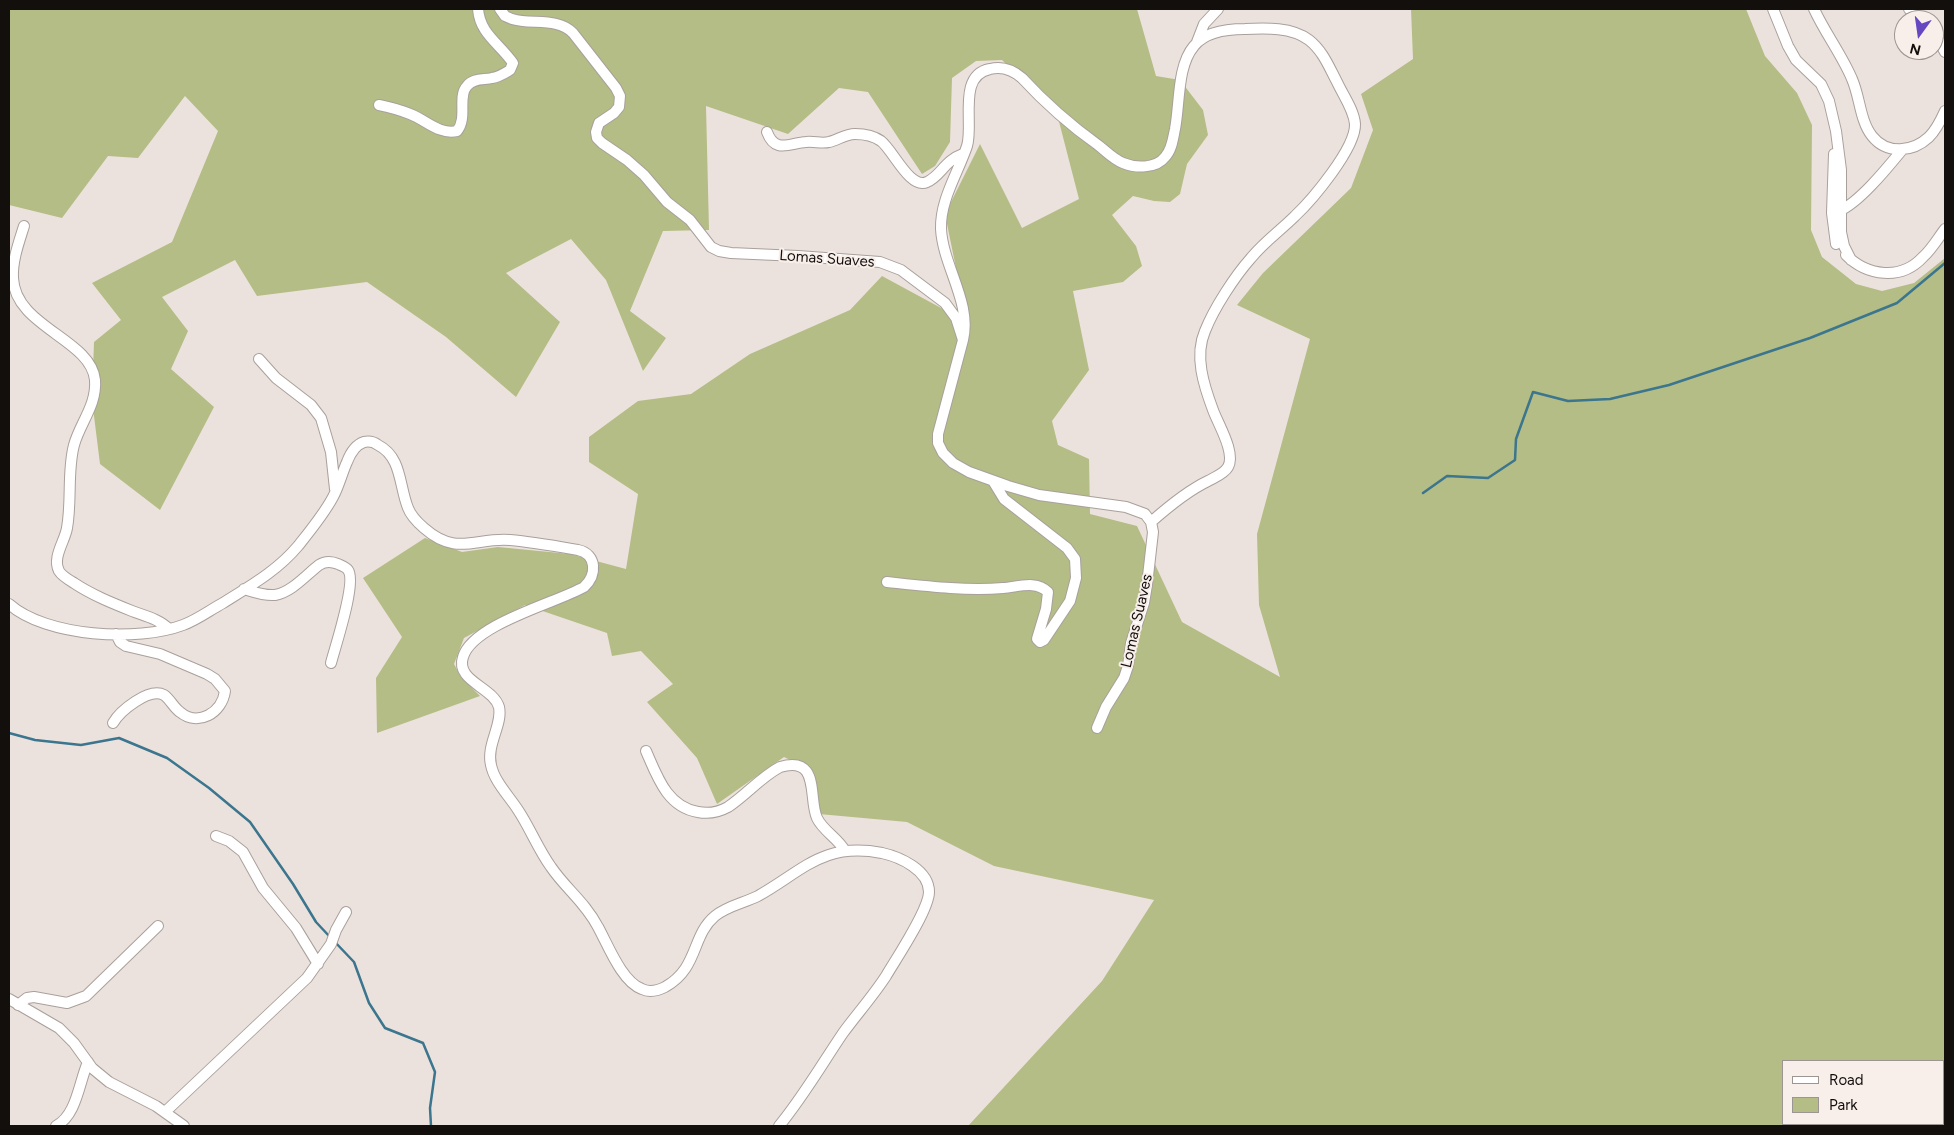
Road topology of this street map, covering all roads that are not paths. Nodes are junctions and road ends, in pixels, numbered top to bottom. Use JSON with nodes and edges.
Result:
{"nodes":[{"id":1,"x":478,"y":9,"type":"edge"},
{"id":2,"x":500,"y":9,"type":"edge"},
{"id":3,"x":1218,"y":9,"type":"edge"},
{"id":4,"x":1774,"y":9,"type":"edge"},
{"id":5,"x":1814,"y":9,"type":"edge"},
{"id":6,"x":1197,"y":42,"type":"junction"},
{"id":7,"x":379,"y":104,"type":"dead end"},
{"id":8,"x":1945,"y":111,"type":"edge"},
{"id":9,"x":767,"y":132,"type":"dead end"},
{"id":10,"x":1902,"y":150,"type":"junction"},
{"id":11,"x":963,"y":154,"type":"junction"},
{"id":12,"x":1836,"y":212,"type":"junction"},
{"id":13,"x":24,"y":226,"type":"dead end"},
{"id":14,"x":1945,"y":229,"type":"edge"},
{"id":15,"x":963,"y":340,"type":"junction"},
{"id":16,"x":259,"y":359,"type":"dead end"},
{"id":17,"x":993,"y":481,"type":"junction"},
{"id":18,"x":335,"y":492,"type":"junction"},
{"id":19,"x":1150,"y":522,"type":"junction"},
{"id":20,"x":887,"y":582,"type":"dead end"},
{"id":21,"x":244,"y":589,"type":"junction"},
{"id":22,"x":9,"y":604,"type":"edge"},
{"id":23,"x":169,"y":629,"type":"junction"},
{"id":24,"x":116,"y":634,"type":"junction"},
{"id":25,"x":331,"y":663,"type":"dead end"},
{"id":26,"x":113,"y":723,"type":"dead end"},
{"id":27,"x":1098,"y":728,"type":"dead end"},
{"id":28,"x":646,"y":751,"type":"dead end"},
{"id":29,"x":216,"y":836,"type":"dead end"},
{"id":30,"x":845,"y":851,"type":"junction"},
{"id":31,"x":346,"y":912,"type":"dead end"},
{"id":32,"x":158,"y":926,"type":"dead end"},
{"id":33,"x":318,"y":964,"type":"junction"},
{"id":34,"x":9,"y":999,"type":"edge"},
{"id":35,"x":18,"y":1005,"type":"junction"},
{"id":36,"x":88,"y":1062,"type":"junction"},
{"id":37,"x":165,"y":1112,"type":"junction"},
{"id":38,"x":56,"y":1126,"type":"edge"},
{"id":39,"x":184,"y":1126,"type":"edge"},
{"id":40,"x":779,"y":1126,"type":"edge"}],
"edges":[{"from":1,"to":7,"type":"street"},
{"from":2,"to":15,"type":"street","name":"Lomas Suaves"},
{"from":3,"to":6,"type":"street"},
{"from":4,"to":12,"type":"street"},
{"from":5,"to":10,"type":"street"},
{"from":6,"to":11,"type":"street"},
{"from":6,"to":19,"type":"street"},
{"from":8,"to":10,"type":"street"},
{"from":9,"to":11,"type":"street"},
{"from":10,"to":12,"type":"street"},
{"from":11,"to":15,"type":"street"},
{"from":12,"to":14,"type":"street"},
{"from":13,"to":23,"type":"street"},
{"from":15,"to":17,"type":"street"},
{"from":16,"to":18,"type":"street"},
{"from":17,"to":19,"type":"street"},
{"from":17,"to":20,"type":"street"},
{"from":18,"to":21,"type":"street"},
{"from":18,"to":30,"type":"street"},
{"from":19,"to":27,"type":"street","name":"Lomas Suaves"},
{"from":21,"to":23,"type":"street"},
{"from":21,"to":25,"type":"street"},
{"from":22,"to":24,"type":"street"},
{"from":23,"to":24,"type":"street"},
{"from":24,"to":26,"type":"street"},
{"from":28,"to":30,"type":"street"},
{"from":29,"to":33,"type":"street"},
{"from":30,"to":40,"type":"street"},
{"from":31,"to":33,"type":"street"},
{"from":32,"to":35,"type":"street"},
{"from":33,"to":37,"type":"street"},
{"from":34,"to":35,"type":"street"},
{"from":35,"to":36,"type":"street"},
{"from":36,"to":37,"type":"street"},
{"from":36,"to":38,"type":"street"},
{"from":37,"to":39,"type":"street"}]}
